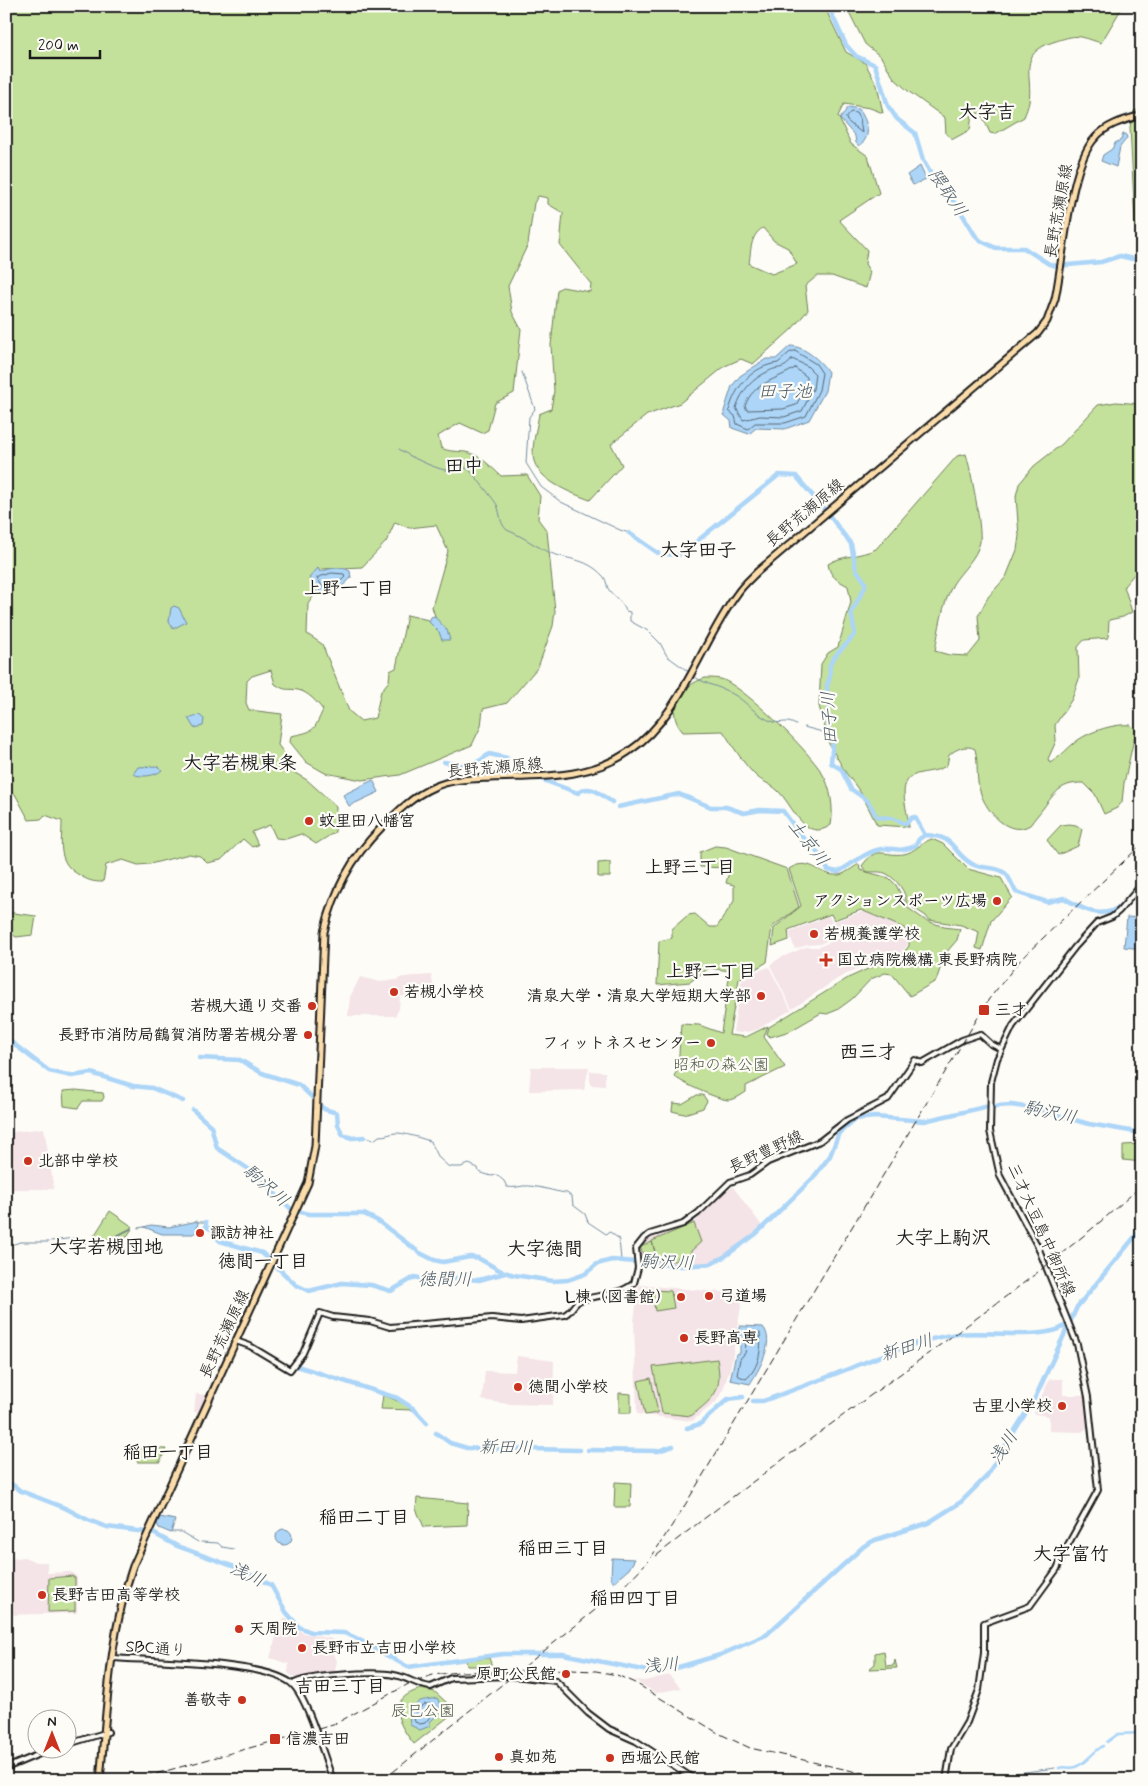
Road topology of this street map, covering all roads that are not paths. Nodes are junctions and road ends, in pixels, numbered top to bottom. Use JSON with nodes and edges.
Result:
{"nodes":[{"id":1,"x":1142,"y":114,"type":"edge"},
{"id":2,"x":1142,"y":884,"type":"edge"},
{"id":3,"x":1002,"y":1049,"type":"junction"},
{"id":4,"x":236,"y":1341,"type":"junction"},
{"id":5,"x":113,"y":1658,"type":"junction"},
{"id":6,"x":293,"y":1684,"type":"junction"},
{"id":7,"x":106,"y":1732,"type":"junction"},
{"id":8,"x":78,"y":1741,"type":"edge"},
{"id":9,"x":30,"y":1758,"type":"edge"},
{"id":10,"x":6,"y":1768,"type":"edge"},
{"id":11,"x":101,"y":1780,"type":"edge"},
{"id":12,"x":333,"y":1780,"type":"edge"},
{"id":13,"x":696,"y":1780,"type":"edge"},
{"id":14,"x":946,"y":1780,"type":"edge"}],
"edges":[{"from":1,"to":4,"type":"main road","name":"長野荒瀬原線"},
{"from":2,"to":3,"type":"main road"},
{"from":3,"to":4,"type":"main road","name":"長野豊野線"},
{"from":3,"to":14,"type":"main road","name":"三才大豆島中御所線"},
{"from":4,"to":5,"type":"main road","name":"長野荒瀬原線"},
{"from":5,"to":6,"type":"main road","name":"SBC通り"},
{"from":5,"to":7,"type":"main road","name":"長野荒瀬原線"},
{"from":6,"to":12,"type":"main road"},
{"from":6,"to":13,"type":"main road","bridge":true},
{"from":7,"to":8,"type":"main road"},
{"from":7,"to":11,"type":"main road","name":"長野荒瀬原線"},
{"from":9,"to":10,"type":"main road"}]}
